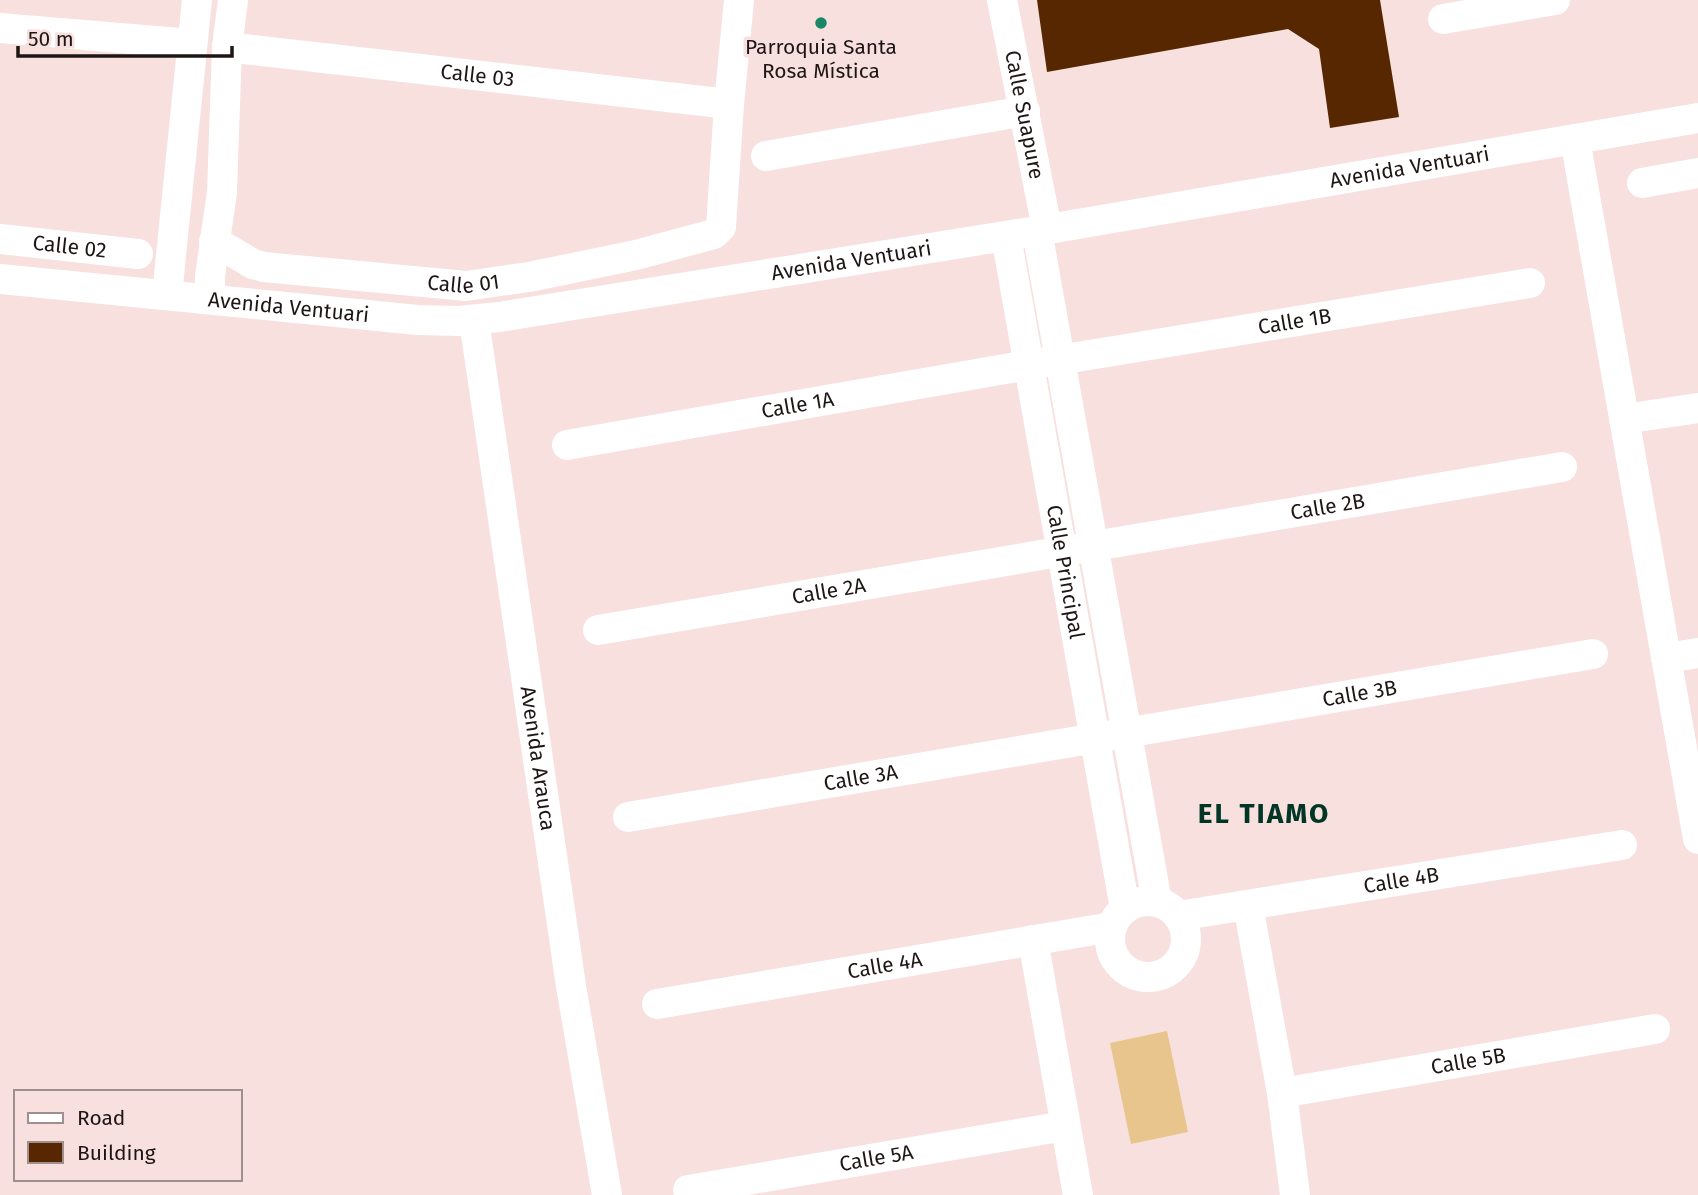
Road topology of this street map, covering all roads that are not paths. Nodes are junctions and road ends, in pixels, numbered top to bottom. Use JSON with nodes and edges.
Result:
{"nodes":[{"id":1,"x":197,"y":0,"type":"edge"},
{"id":2,"x":233,"y":0,"type":"edge"},
{"id":3,"x":739,"y":0,"type":"edge"},
{"id":4,"x":1002,"y":0,"type":"edge"},
{"id":5,"x":1555,"y":0,"type":"edge"},
{"id":6,"x":1443,"y":19,"type":"dead end"},
{"id":7,"x":0,"y":28,"type":"edge"},
{"id":8,"x":192,"y":44,"type":"junction"},
{"id":9,"x":227,"y":47,"type":"junction"},
{"id":10,"x":729,"y":104,"type":"junction"},
{"id":11,"x":1025,"y":111,"type":"junction"},
{"id":12,"x":1698,"y":118,"type":"edge"},
{"id":13,"x":1575,"y":139,"type":"junction"},
{"id":14,"x":766,"y":156,"type":"dead end"},
{"id":15,"x":1698,"y":173,"type":"edge"},
{"id":16,"x":1642,"y":183,"type":"dead end"},
{"id":17,"x":1042,"y":230,"type":"junction"},
{"id":18,"x":1006,"y":236,"type":"junction"},
{"id":19,"x":0,"y":239,"type":"edge"},
{"id":20,"x":214,"y":241,"type":"junction"},
{"id":21,"x":138,"y":254,"type":"dead end"},
{"id":22,"x":0,"y":279,"type":"edge"},
{"id":23,"x":1530,"y":283,"type":"dead end"},
{"id":24,"x":167,"y":295,"type":"junction"},
{"id":25,"x":210,"y":299,"type":"junction"},
{"id":26,"x":474,"y":320,"type":"junction"},
{"id":27,"x":1060,"y":360,"type":"junction"},
{"id":28,"x":1028,"y":365,"type":"junction"},
{"id":29,"x":1698,"y":408,"type":"edge"},
{"id":30,"x":1624,"y":419,"type":"junction"},
{"id":31,"x":567,"y":445,"type":"dead end"},
{"id":32,"x":1562,"y":467,"type":"dead end"},
{"id":33,"x":1094,"y":548,"type":"junction"},
{"id":34,"x":1062,"y":553,"type":"junction"},
{"id":35,"x":598,"y":630,"type":"dead end"},
{"id":36,"x":1698,"y":653,"type":"edge"},
{"id":37,"x":1593,"y":654,"type":"dead end"},
{"id":38,"x":1666,"y":658,"type":"junction"},
{"id":39,"x":1127,"y":733,"type":"junction"},
{"id":40,"x":1095,"y":737,"type":"junction"},
{"id":41,"x":628,"y":817,"type":"dead end"},
{"id":42,"x":1698,"y":839,"type":"edge"},
{"id":43,"x":1622,"y":845,"type":"dead end"},
{"id":44,"x":1248,"y":905,"type":"junction"},
{"id":45,"x":1168,"y":909,"type":"junction"},
{"id":46,"x":1119,"y":918,"type":"junction"},
{"id":47,"x":1033,"y":940,"type":"junction"},
{"id":48,"x":657,"y":1004,"type":"dead end"},
{"id":49,"x":1655,"y":1029,"type":"dead end"},
{"id":50,"x":1282,"y":1093,"type":"junction"},
{"id":51,"x":1065,"y":1126,"type":"junction"},
{"id":52,"x":688,"y":1190,"type":"dead end"},
{"id":53,"x":607,"y":1195,"type":"edge"},
{"id":54,"x":1078,"y":1195,"type":"edge"},
{"id":55,"x":1295,"y":1195,"type":"edge"}],
"edges":[{"from":1,"to":8,"type":"street"},
{"from":2,"to":9,"type":"street"},
{"from":3,"to":10,"type":"street"},
{"from":4,"to":11,"type":"street","name":"Calle Suapure"},
{"from":5,"to":6,"type":"street"},
{"from":7,"to":8,"type":"street"},
{"from":8,"to":24,"type":"street"},
{"from":9,"to":10,"type":"street","name":"Calle 03"},
{"from":9,"to":20,"type":"street"},
{"from":10,"to":20,"type":"street","name":"Calle 01"},
{"from":11,"to":14,"type":"street"},
{"from":11,"to":17,"type":"street","name":"Calle Suapure"},
{"from":12,"to":13,"type":"street","name":"Avenida Ventuari"},
{"from":13,"to":17,"type":"street","name":"Avenida Ventuari"},
{"from":13,"to":30,"type":"street"},
{"from":15,"to":16,"type":"street"},
{"from":17,"to":18,"type":"street","name":"Avenida Ventuari"},
{"from":17,"to":27,"type":"street","name":"Calle Principal"},
{"from":18,"to":26,"type":"street","name":"Avenida Ventuari"},
{"from":18,"to":28,"type":"street","name":"Calle Principal"},
{"from":19,"to":21,"type":"street","name":"Calle 02"},
{"from":20,"to":25,"type":"street"},
{"from":22,"to":24,"type":"street","name":"Avenida Ventuari"},
{"from":23,"to":27,"type":"street","name":"Calle 1B"},
{"from":24,"to":25,"type":"street","name":"Avenida Ventuari"},
{"from":25,"to":26,"type":"street","name":"Avenida Ventuari"},
{"from":26,"to":53,"type":"street","name":"Avenida Arauca"},
{"from":27,"to":28,"type":"street","name":"Calle 1B"},
{"from":27,"to":33,"type":"street","name":"Calle Principal"},
{"from":28,"to":31,"type":"street","name":"Calle 1A"},
{"from":28,"to":34,"type":"street","name":"Calle Principal"},
{"from":29,"to":30,"type":"street"},
{"from":30,"to":38,"type":"street"},
{"from":32,"to":33,"type":"street","name":"Calle 2B"},
{"from":33,"to":34,"type":"street","name":"Calle 2B"},
{"from":33,"to":39,"type":"street","name":"Calle Principal"},
{"from":34,"to":35,"type":"street","name":"Calle 2A"},
{"from":34,"to":40,"type":"street","name":"Calle Principal"},
{"from":36,"to":38,"type":"street"},
{"from":37,"to":39,"type":"street","name":"Calle 3B"},
{"from":38,"to":42,"type":"street"},
{"from":39,"to":40,"type":"street","name":"Calle 3B"},
{"from":39,"to":45,"type":"street","name":"Calle Principal"},
{"from":40,"to":41,"type":"street","name":"Calle 3A"},
{"from":40,"to":46,"type":"street","name":"Calle Principal"},
{"from":43,"to":44,"type":"street","name":"Calle 4B"},
{"from":44,"to":45,"type":"street","name":"Calle 4B"},
{"from":44,"to":50,"type":"street"},
{"from":45,"to":46,"type":"street"},
{"from":45,"to":46,"type":"street"},
{"from":46,"to":47,"type":"street","name":"Calle 4A"},
{"from":47,"to":48,"type":"street","name":"Calle 4A"},
{"from":47,"to":51,"type":"street"},
{"from":49,"to":50,"type":"street","name":"Calle 5B"},
{"from":50,"to":55,"type":"street"},
{"from":51,"to":52,"type":"street","name":"Calle 5A"},
{"from":51,"to":54,"type":"street"}]}
